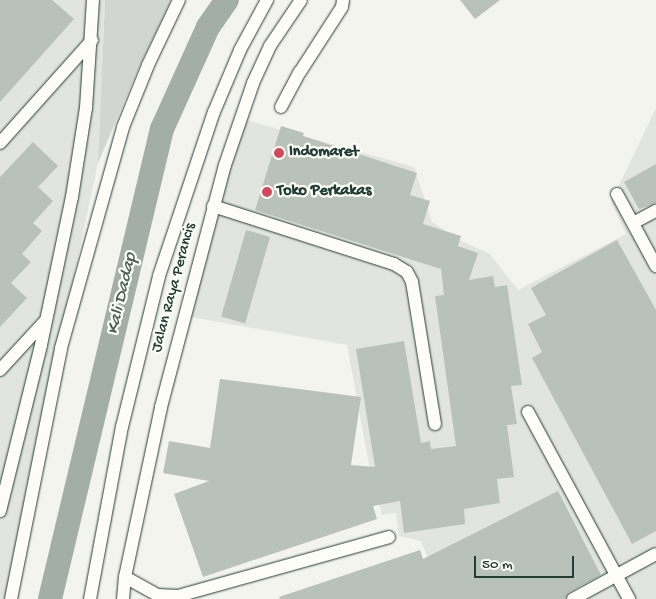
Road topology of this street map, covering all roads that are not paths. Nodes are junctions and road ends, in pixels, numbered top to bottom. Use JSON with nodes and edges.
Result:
{"nodes":[{"id":1,"x":93,"y":0,"type":"edge"},
{"id":2,"x":179,"y":0,"type":"edge"},
{"id":3,"x":267,"y":0,"type":"edge"},
{"id":4,"x":302,"y":0,"type":"edge"},
{"id":5,"x":343,"y":0,"type":"edge"},
{"id":6,"x":92,"y":40,"type":"junction"},
{"id":7,"x":281,"y":107,"type":"dead end"},
{"id":8,"x":0,"y":144,"type":"edge"},
{"id":9,"x":617,"y":194,"type":"dead end"},
{"id":10,"x":213,"y":206,"type":"junction"},
{"id":11,"x":656,"y":211,"type":"edge"},
{"id":12,"x":633,"y":223,"type":"junction"},
{"id":13,"x":656,"y":266,"type":"edge"},
{"id":14,"x":46,"y":319,"type":"junction"},
{"id":15,"x":0,"y":370,"type":"edge"},
{"id":16,"x":528,"y":412,"type":"dead end"},
{"id":17,"x":435,"y":424,"type":"dead end"},
{"id":18,"x":0,"y":511,"type":"edge"},
{"id":19,"x":389,"y":537,"type":"dead end"},
{"id":20,"x":656,"y":554,"type":"edge"},
{"id":21,"x":617,"y":576,"type":"junction"},
{"id":22,"x":125,"y":578,"type":"junction"},
{"id":23,"x":11,"y":599,"type":"edge"},
{"id":24,"x":90,"y":599,"type":"edge"},
{"id":25,"x":123,"y":599,"type":"edge"},
{"id":26,"x":573,"y":599,"type":"edge"},
{"id":27,"x":629,"y":599,"type":"edge"}],
"edges":[{"from":1,"to":6,"type":"street"},
{"from":2,"to":23,"type":"street"},
{"from":3,"to":24,"type":"street"},
{"from":4,"to":10,"type":"street","name":"Jalan Raya Perancis"},
{"from":5,"to":7,"type":"street"},
{"from":6,"to":8,"type":"street"},
{"from":6,"to":14,"type":"street"},
{"from":9,"to":12,"type":"street"},
{"from":10,"to":17,"type":"street"},
{"from":10,"to":22,"type":"street","name":"Jalan Raya Perancis"},
{"from":11,"to":12,"type":"street"},
{"from":12,"to":13,"type":"street"},
{"from":14,"to":15,"type":"street"},
{"from":14,"to":18,"type":"street"},
{"from":16,"to":21,"type":"street"},
{"from":19,"to":22,"type":"street"},
{"from":20,"to":21,"type":"street"},
{"from":21,"to":26,"type":"street"},
{"from":21,"to":27,"type":"street"},
{"from":22,"to":25,"type":"street","name":"Jalan Raya Perancis"}]}
